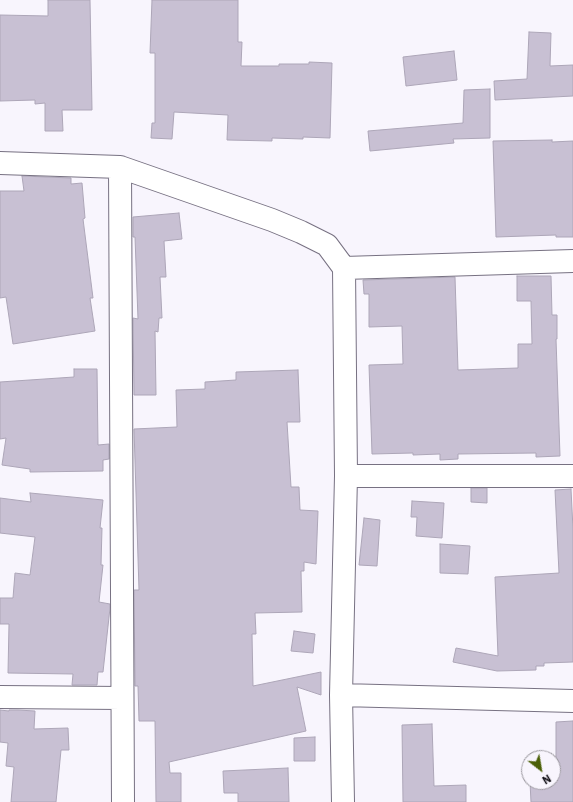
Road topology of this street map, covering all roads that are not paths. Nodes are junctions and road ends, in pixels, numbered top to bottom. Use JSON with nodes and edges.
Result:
{"nodes":[{"id":1,"x":0,"y":163,"type":"edge"},
{"id":2,"x":120,"y":167,"type":"junction"},
{"id":3,"x":573,"y":261,"type":"edge"},
{"id":4,"x":344,"y":268,"type":"junction"},
{"id":5,"x":346,"y":476,"type":"junction"},
{"id":6,"x":573,"y":476,"type":"edge"},
{"id":7,"x":341,"y":695,"type":"junction"},
{"id":8,"x":0,"y":697,"type":"edge"},
{"id":9,"x":121,"y":698,"type":"junction"},
{"id":10,"x":573,"y":701,"type":"edge"},
{"id":11,"x":123,"y":802,"type":"edge"},
{"id":12,"x":343,"y":802,"type":"edge"}],
"edges":[{"from":1,"to":2,"type":"street"},
{"from":2,"to":4,"type":"street"},
{"from":2,"to":9,"type":"street"},
{"from":3,"to":4,"type":"street"},
{"from":4,"to":5,"type":"street"},
{"from":5,"to":6,"type":"street"},
{"from":5,"to":7,"type":"street"},
{"from":7,"to":10,"type":"street"},
{"from":7,"to":12,"type":"street"},
{"from":8,"to":9,"type":"street"},
{"from":9,"to":11,"type":"street"}]}
